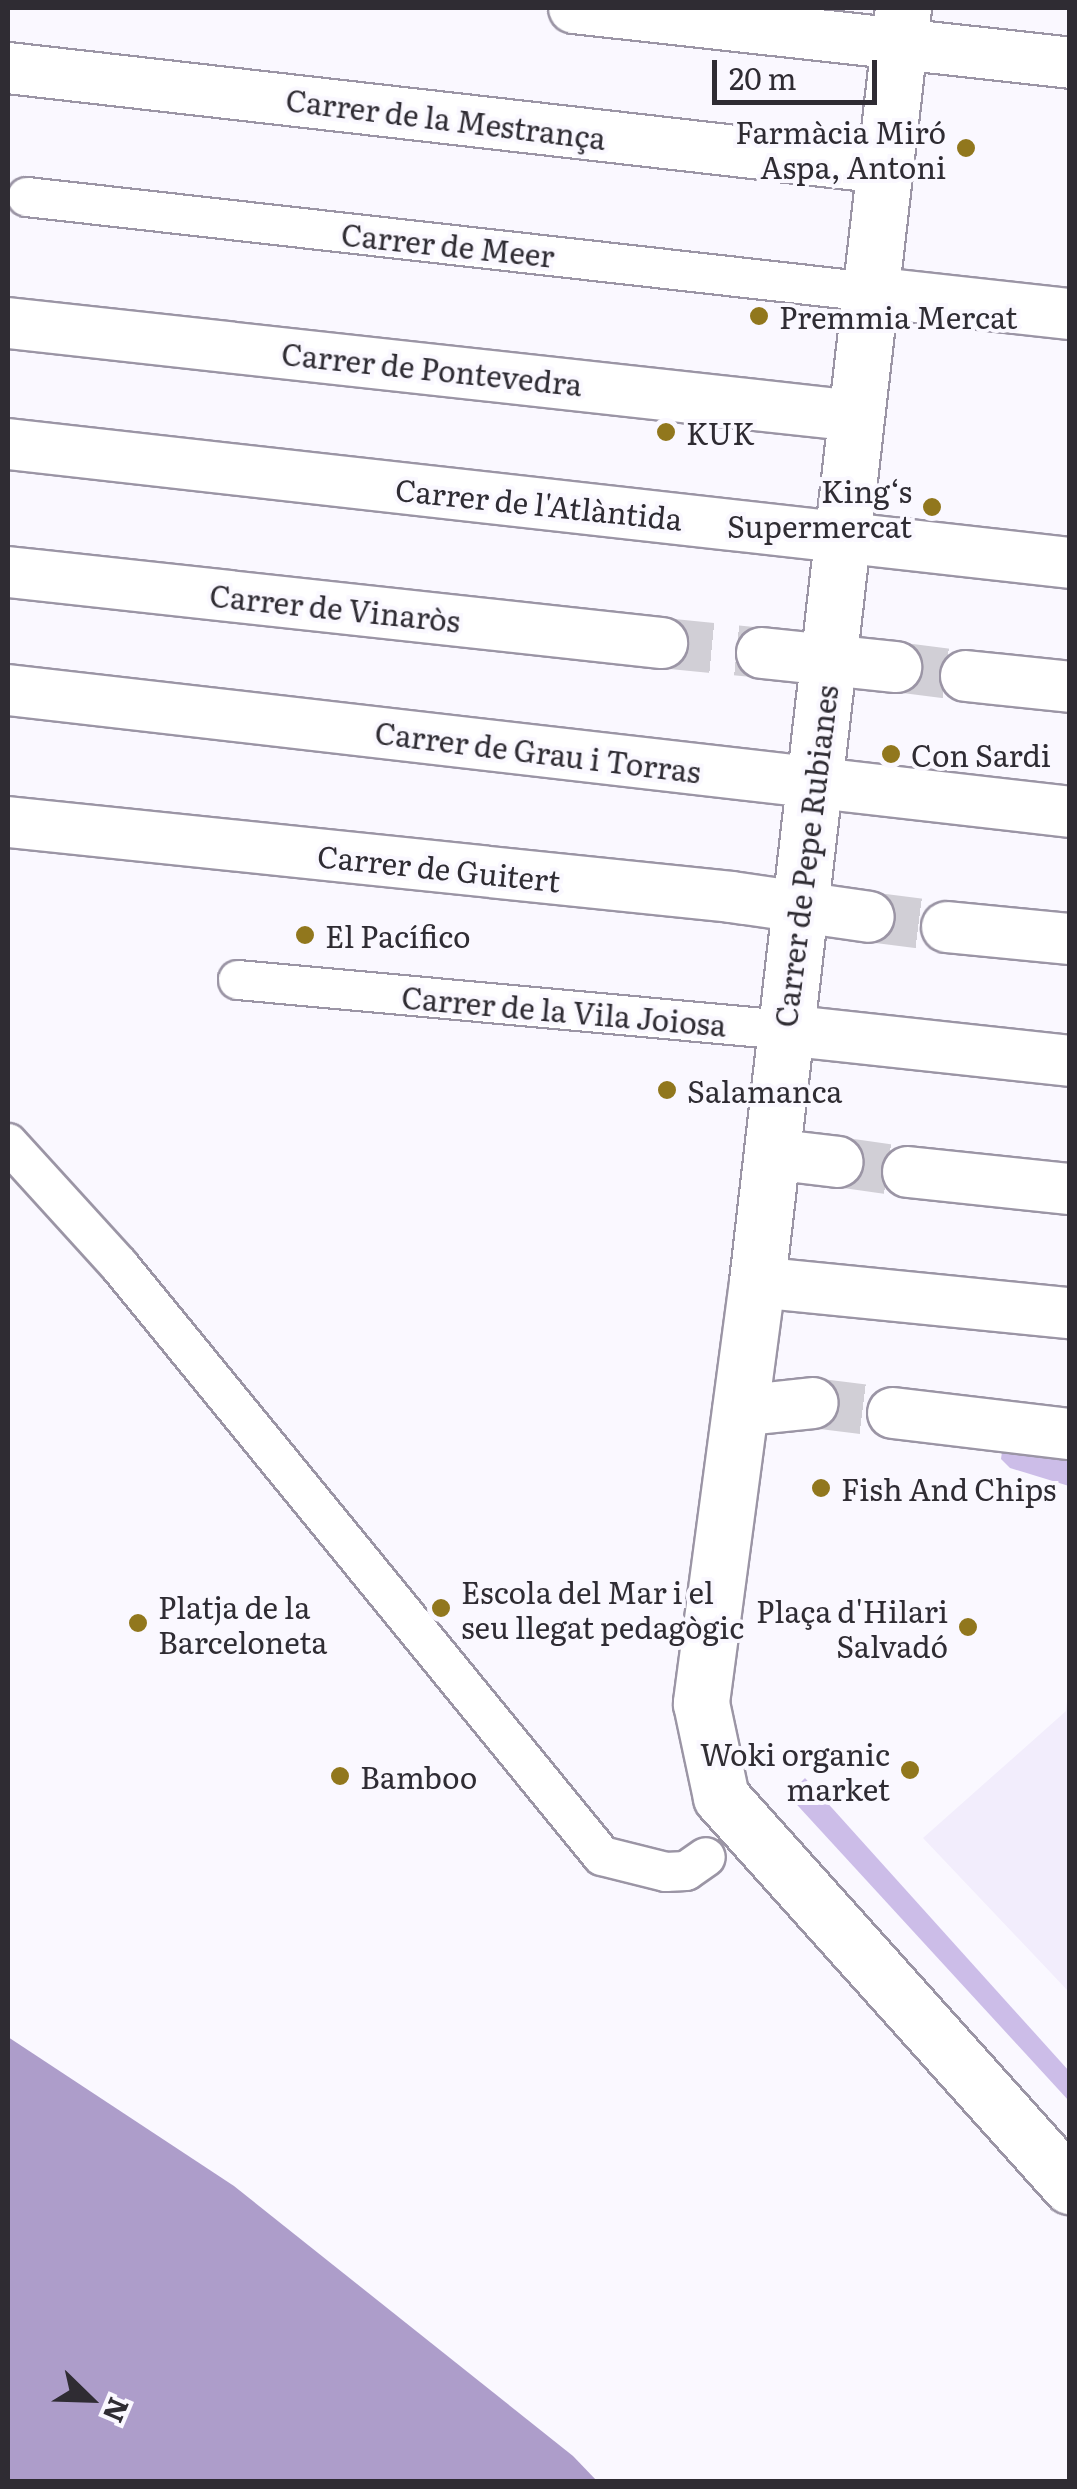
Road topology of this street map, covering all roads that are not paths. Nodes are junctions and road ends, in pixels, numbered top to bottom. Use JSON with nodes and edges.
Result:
{"nodes":[{"id":1,"x":574,"y":8,"type":"edge"},
{"id":2,"x":901,"y":25,"type":"edge"},
{"id":3,"x":1070,"y":62,"type":"edge"},
{"id":4,"x":8,"y":68,"type":"edge"},
{"id":5,"x":884,"y":168,"type":"junction"},
{"id":6,"x":27,"y":197,"type":"dead end"},
{"id":7,"x":870,"y":292,"type":"junction"},
{"id":8,"x":1070,"y":314,"type":"edge"},
{"id":9,"x":8,"y":323,"type":"edge"},
{"id":10,"x":856,"y":416,"type":"junction"},
{"id":11,"x":8,"y":444,"type":"edge"},
{"id":12,"x":842,"y":537,"type":"junction"},
{"id":13,"x":1070,"y":562,"type":"edge"},
{"id":14,"x":8,"y":572,"type":"edge"},
{"id":15,"x":662,"y":643,"type":"tunnel mouth"},
{"id":16,"x":762,"y":653,"type":"tunnel mouth"},
{"id":17,"x":828,"y":660,"type":"junction"},
{"id":18,"x":896,"y":667,"type":"tunnel mouth"},
{"id":19,"x":966,"y":676,"type":"tunnel mouth"},
{"id":20,"x":1070,"y":687,"type":"edge"},
{"id":21,"x":8,"y":690,"type":"edge"},
{"id":22,"x":812,"y":783,"type":"junction"},
{"id":23,"x":1070,"y":812,"type":"edge"},
{"id":24,"x":8,"y":822,"type":"edge"},
{"id":25,"x":796,"y":909,"type":"junction"},
{"id":26,"x":869,"y":918,"type":"tunnel mouth"},
{"id":27,"x":947,"y":927,"type":"tunnel mouth"},
{"id":28,"x":1070,"y":939,"type":"edge"},
{"id":29,"x":238,"y":980,"type":"dead end"},
{"id":30,"x":785,"y":1030,"type":"junction"},
{"id":31,"x":1070,"y":1061,"type":"edge"},
{"id":32,"x":8,"y":1143,"type":"edge"},
{"id":33,"x":771,"y":1154,"type":"junction"},
{"id":34,"x":838,"y":1162,"type":"tunnel mouth"},
{"id":35,"x":908,"y":1172,"type":"tunnel mouth"},
{"id":36,"x":1070,"y":1189,"type":"edge"},
{"id":37,"x":756,"y":1282,"type":"junction"},
{"id":38,"x":1070,"y":1313,"type":"edge"},
{"id":39,"x":813,"y":1402,"type":"tunnel mouth"},
{"id":40,"x":738,"y":1412,"type":"junction"},
{"id":41,"x":893,"y":1413,"type":"tunnel mouth"},
{"id":42,"x":1070,"y":1434,"type":"edge"},
{"id":43,"x":696,"y":1864,"type":"dead end"},
{"id":44,"x":1070,"y":2186,"type":"edge"}],
"edges":[{"from":1,"to":2,"type":"street"},
{"from":2,"to":3,"type":"street"},
{"from":2,"to":5,"type":"street","name":"Carrer de Pepe Rubianes"},
{"from":4,"to":5,"type":"street","name":"Carrer de la Mestrança"},
{"from":5,"to":7,"type":"street","name":"Carrer de Pepe Rubianes"},
{"from":6,"to":7,"type":"street","name":"Carrer de Meer"},
{"from":7,"to":8,"type":"street"},
{"from":7,"to":10,"type":"street","name":"Carrer de Pepe Rubianes"},
{"from":9,"to":10,"type":"street","name":"Carrer de Pontevedra"},
{"from":10,"to":12,"type":"street","name":"Carrer de Pepe Rubianes"},
{"from":11,"to":12,"type":"street","name":"Carrer de l'Atlàntida"},
{"from":12,"to":13,"type":"street","name":"Carrer de l'Atlàntida"},
{"from":12,"to":17,"type":"street","name":"Carrer de Pepe Rubianes"},
{"from":14,"to":15,"type":"street","name":"Carrer de Vinaròs"},
{"from":16,"to":17,"type":"street"},
{"from":17,"to":18,"type":"street"},
{"from":17,"to":22,"type":"street","name":"Carrer de Pepe Rubianes"},
{"from":19,"to":20,"type":"street"},
{"from":21,"to":22,"type":"street","name":"Carrer de Grau i Torras"},
{"from":22,"to":23,"type":"street","name":"Carrer de Grau i Torras"},
{"from":22,"to":25,"type":"street","name":"Carrer de Pepe Rubianes"},
{"from":24,"to":25,"type":"street","name":"Carrer de Guitert"},
{"from":25,"to":26,"type":"street","name":"Carrer de Guitert"},
{"from":25,"to":30,"type":"street","name":"Carrer de Pepe Rubianes"},
{"from":27,"to":28,"type":"street"},
{"from":29,"to":30,"type":"street","name":"Carrer de la Vila Joiosa"},
{"from":30,"to":31,"type":"street","name":"Carrer de la Vila Joiosa"},
{"from":30,"to":33,"type":"street","name":"Carrer de Pepe Rubianes"},
{"from":32,"to":43,"type":"street"},
{"from":33,"to":34,"type":"street"},
{"from":33,"to":37,"type":"street","name":"Carrer de Pepe Rubianes"},
{"from":35,"to":36,"type":"street"},
{"from":37,"to":38,"type":"street"},
{"from":37,"to":40,"type":"street","name":"Carrer de Pepe Rubianes"},
{"from":39,"to":40,"type":"street"},
{"from":40,"to":44,"type":"street","name":"Carrer de Pepe Rubianes"},
{"from":41,"to":42,"type":"street"}]}
